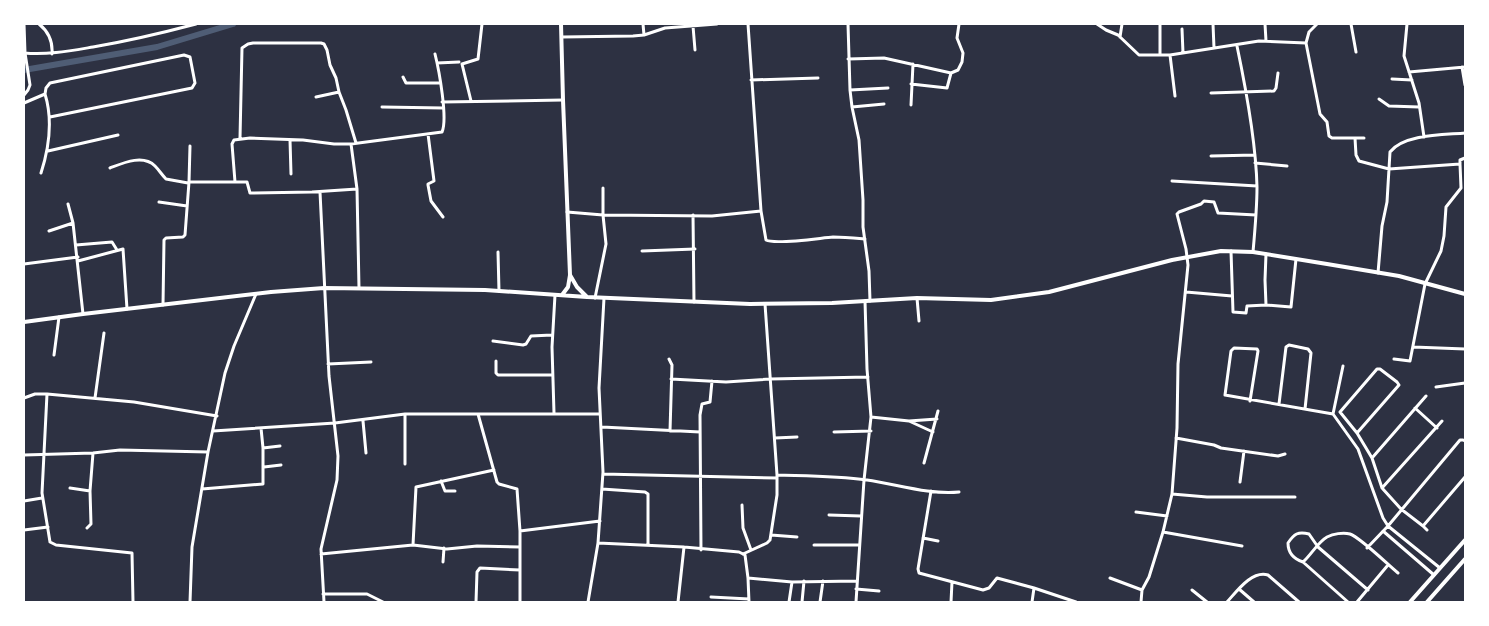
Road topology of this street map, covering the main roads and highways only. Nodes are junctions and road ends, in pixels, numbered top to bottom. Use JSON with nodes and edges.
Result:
{"nodes":[{"id":1,"x":561,"y":24,"type":"edge"},
{"id":2,"x":570,"y":275,"type":"junction"},
{"id":3,"x":1465,"y":294,"type":"edge"},
{"id":4,"x":562,"y":295,"type":"junction"},
{"id":5,"x":587,"y":297,"type":"junction"},
{"id":6,"x":24,"y":322,"type":"edge"},
{"id":7,"x":1465,"y":540,"type":"edge"},
{"id":8,"x":1465,"y":559,"type":"edge"},
{"id":9,"x":1410,"y":602,"type":"edge"},
{"id":10,"x":1427,"y":602,"type":"edge"}],
"edges":[{"from":1,"to":2,"type":"main road"},
{"from":2,"to":4,"type":"main road"},
{"from":2,"to":5,"type":"main road"},
{"from":3,"to":5,"type":"main road"},
{"from":4,"to":5,"type":"main road"},
{"from":4,"to":6,"type":"main road"},
{"from":7,"to":9,"type":"main road"},
{"from":8,"to":10,"type":"main road"}]}
